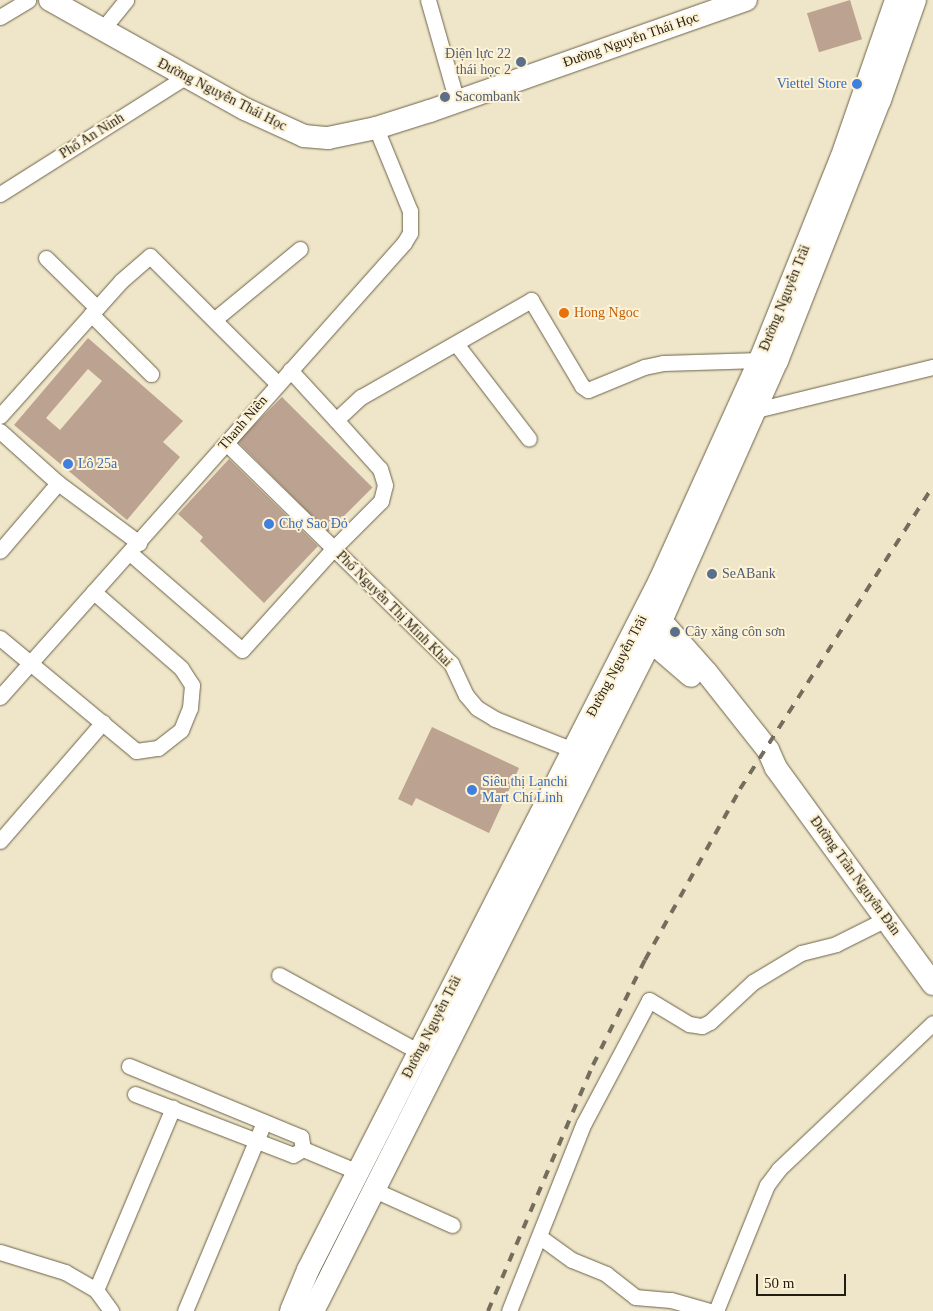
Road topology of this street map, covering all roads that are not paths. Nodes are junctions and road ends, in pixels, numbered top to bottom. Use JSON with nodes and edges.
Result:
{"nodes":[{"id":1,"x":28,"y":0,"type":"edge"},
{"id":2,"x":50,"y":0,"type":"edge"},
{"id":3,"x":126,"y":0,"type":"edge"},
{"id":4,"x":428,"y":0,"type":"edge"},
{"id":5,"x":746,"y":0,"type":"edge"},
{"id":6,"x":915,"y":0,"type":"edge"},
{"id":7,"x":890,"y":5,"type":"edge"},
{"id":8,"x":0,"y":17,"type":"edge"},
{"id":9,"x":101,"y":31,"type":"junction"},
{"id":10,"x":185,"y":77,"type":"junction"},
{"id":11,"x":457,"y":102,"type":"junction"},
{"id":12,"x":376,"y":128,"type":"junction"},
{"id":13,"x":0,"y":194,"type":"edge"},
{"id":14,"x":300,"y":249,"type":"dead end"},
{"id":15,"x":46,"y":258,"type":"dead end"},
{"id":16,"x":94,"y":311,"type":"junction"},
{"id":17,"x":215,"y":319,"type":"junction"},
{"id":18,"x":458,"y":345,"type":"junction"},
{"id":19,"x":769,"y":361,"type":"junction"},
{"id":20,"x":933,"y":367,"type":"edge"},
{"id":21,"x":290,"y":370,"type":"junction"},
{"id":22,"x":151,"y":374,"type":"dead end"},
{"id":23,"x":277,"y":383,"type":"junction"},
{"id":24,"x":756,"y":410,"type":"junction"},
{"id":25,"x":0,"y":416,"type":"edge"},
{"id":26,"x":336,"y":420,"type":"junction"},
{"id":27,"x":0,"y":431,"type":"edge"},
{"id":28,"x":530,"y":439,"type":"dead end"},
{"id":29,"x":226,"y":443,"type":"junction"},
{"id":30,"x":58,"y":483,"type":"junction"},
{"id":31,"x":134,"y":548,"type":"junction"},
{"id":32,"x":333,"y":548,"type":"junction"},
{"id":33,"x":0,"y":551,"type":"edge"},
{"id":34,"x":94,"y":592,"type":"junction"},
{"id":35,"x":648,"y":626,"type":"junction"},
{"id":36,"x":0,"y":638,"type":"edge"},
{"id":37,"x":30,"y":663,"type":"junction"},
{"id":38,"x":0,"y":697,"type":"edge"},
{"id":39,"x":102,"y":722,"type":"junction"},
{"id":40,"x":581,"y":755,"type":"junction"},
{"id":41,"x":0,"y":841,"type":"edge"},
{"id":42,"x":886,"y":919,"type":"junction"},
{"id":43,"x":279,"y":975,"type":"dead end"},
{"id":44,"x":930,"y":975,"type":"edge"},
{"id":45,"x":933,"y":1023,"type":"edge"},
{"id":46,"x":419,"y":1052,"type":"junction"},
{"id":47,"x":129,"y":1066,"type":"dead end"},
{"id":48,"x":135,"y":1094,"type":"dead end"},
{"id":49,"x":173,"y":1108,"type":"junction"},
{"id":50,"x":264,"y":1122,"type":"junction"},
{"id":51,"x":256,"y":1141,"type":"junction"},
{"id":52,"x":303,"y":1149,"type":"junction"},
{"id":53,"x":358,"y":1172,"type":"junction"},
{"id":54,"x":372,"y":1189,"type":"junction"},
{"id":55,"x":452,"y":1225,"type":"dead end"},
{"id":56,"x":540,"y":1237,"type":"junction"},
{"id":57,"x":0,"y":1252,"type":"edge"},
{"id":58,"x":96,"y":1290,"type":"junction"},
{"id":59,"x":111,"y":1311,"type":"edge"},
{"id":60,"x":185,"y":1311,"type":"edge"},
{"id":61,"x":291,"y":1311,"type":"edge"},
{"id":62,"x":313,"y":1311,"type":"edge"},
{"id":63,"x":509,"y":1311,"type":"edge"},
{"id":64,"x":710,"y":1311,"type":"edge"},
{"id":65,"x":716,"y":1311,"type":"edge"}],
"edges":[{"from":1,"to":8,"type":"street"},
{"from":2,"to":9,"type":"highway","name":"Đường Nguyễn Thái Học"},
{"from":3,"to":9,"type":"street"},
{"from":4,"to":11,"type":"street"},
{"from":5,"to":11,"type":"highway","name":"Đường Nguyễn Thái Học"},
{"from":6,"to":19,"type":"highway","name":"Đường Nguyễn Trãi"},
{"from":7,"to":19,"type":"highway","name":"Đường Nguyễn Trãi"},
{"from":9,"to":10,"type":"highway","name":"Đường Nguyễn Thái Học"},
{"from":10,"to":12,"type":"highway","name":"Đường Nguyễn Thái Học"},
{"from":10,"to":13,"type":"street","name":"Phố An Ninh"},
{"from":11,"to":12,"type":"highway","name":"Đường Nguyễn Thái Học"},
{"from":12,"to":21,"type":"street","name":"Thanh Niên"},
{"from":14,"to":17,"type":"street"},
{"from":15,"to":16,"type":"street"},
{"from":16,"to":17,"type":"street"},
{"from":16,"to":22,"type":"street"},
{"from":16,"to":25,"type":"street"},
{"from":17,"to":23,"type":"street"},
{"from":18,"to":19,"type":"street"},
{"from":18,"to":26,"type":"street"},
{"from":18,"to":28,"type":"street"},
{"from":19,"to":24,"type":"highway","name":"Đường Nguyễn Trãi"},
{"from":19,"to":35,"type":"highway","name":"Đường Nguyễn Trãi"},
{"from":20,"to":24,"type":"street"},
{"from":21,"to":23,"type":"street","name":"Thanh Niên"},
{"from":21,"to":26,"type":"street"},
{"from":23,"to":29,"type":"street","name":"Thanh Niên"},
{"from":24,"to":35,"type":"highway","name":"Đường Nguyễn Trãi"},
{"from":26,"to":32,"type":"street"},
{"from":27,"to":30,"type":"street"},
{"from":29,"to":31,"type":"street","name":"Thanh Niên"},
{"from":29,"to":32,"type":"street","name":"Phố Nguyễn Thị Minh Khai"},
{"from":30,"to":31,"type":"street"},
{"from":30,"to":33,"type":"street"},
{"from":31,"to":32,"type":"street"},
{"from":31,"to":34,"type":"street","name":"Thanh Niên"},
{"from":32,"to":40,"type":"street","name":"Phố Nguyễn Thị Minh Khai"},
{"from":34,"to":37,"type":"street","name":"Thanh Niên"},
{"from":34,"to":39,"type":"street"},
{"from":35,"to":40,"type":"highway","name":"Đường Nguyễn Trãi"},
{"from":35,"to":42,"type":"highway","name":"Đường Trần Nguyên Đán"},
{"from":36,"to":37,"type":"street"},
{"from":37,"to":38,"type":"street","name":"Thanh Niên"},
{"from":37,"to":39,"type":"street"},
{"from":39,"to":41,"type":"street"},
{"from":40,"to":46,"type":"highway","name":"Đường Nguyễn Trãi"},
{"from":40,"to":54,"type":"highway","name":"Đường Nguyễn Trãi"},
{"from":42,"to":44,"type":"highway","name":"Đường Trần Nguyên Đán"},
{"from":42,"to":56,"type":"street"},
{"from":43,"to":46,"type":"street"},
{"from":45,"to":65,"type":"street"},
{"from":46,"to":53,"type":"highway","name":"Đường Nguyễn Trãi"},
{"from":47,"to":50,"type":"street"},
{"from":48,"to":49,"type":"street"},
{"from":49,"to":51,"type":"street"},
{"from":49,"to":58,"type":"street"},
{"from":50,"to":51,"type":"street"},
{"from":50,"to":52,"type":"street"},
{"from":51,"to":52,"type":"street"},
{"from":51,"to":60,"type":"street"},
{"from":52,"to":53,"type":"street"},
{"from":53,"to":61,"type":"highway","name":"Đường Nguyễn Trãi"},
{"from":54,"to":55,"type":"street"},
{"from":54,"to":62,"type":"highway","name":"Đường Nguyễn Trãi"},
{"from":56,"to":63,"type":"street"},
{"from":56,"to":64,"type":"street"},
{"from":57,"to":58,"type":"street"},
{"from":58,"to":59,"type":"street"}]}
